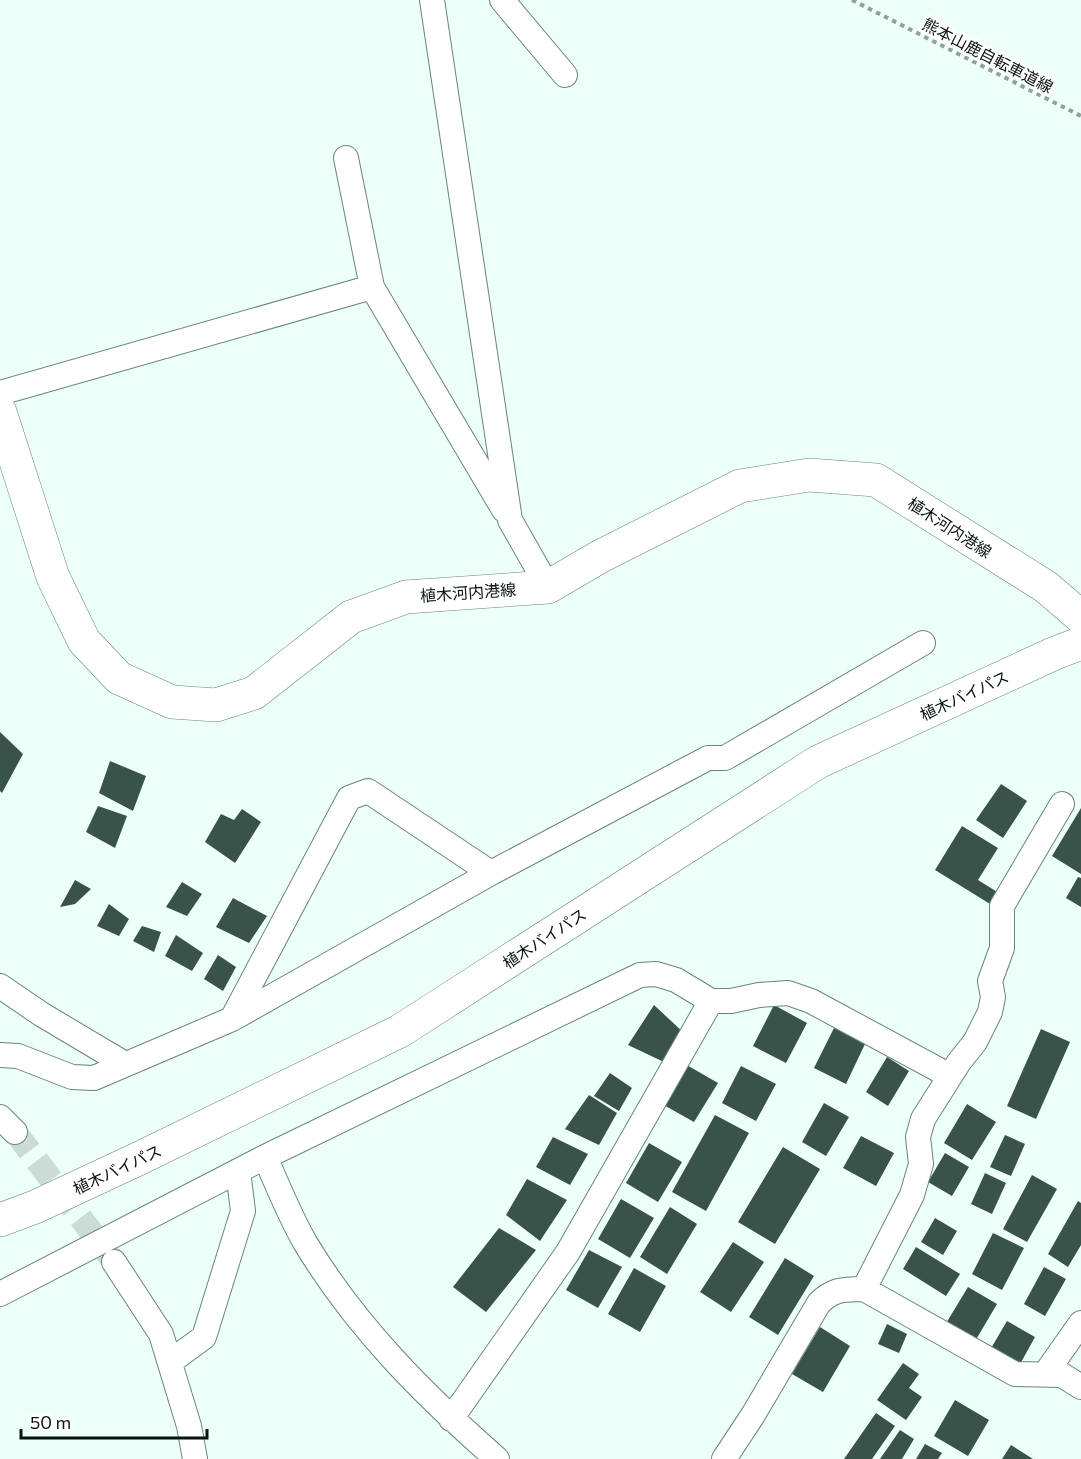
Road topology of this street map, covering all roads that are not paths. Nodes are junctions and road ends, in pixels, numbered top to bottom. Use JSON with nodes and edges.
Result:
{"nodes":[{"id":1,"x":432,"y":0,"type":"edge"},
{"id":2,"x":502,"y":0,"type":"edge"},
{"id":3,"x":565,"y":75,"type":"dead end"},
{"id":4,"x":346,"y":158,"type":"dead end"},
{"id":5,"x":372,"y":287,"type":"junction"},
{"id":6,"x":0,"y":393,"type":"edge"},
{"id":7,"x":0,"y":412,"type":"edge"},
{"id":8,"x":510,"y":520,"type":"junction"},
{"id":9,"x":548,"y":587,"type":"junction"},
{"id":10,"x":1081,"y":617,"type":"edge"},
{"id":11,"x":923,"y":644,"type":"dead end"},
{"id":12,"x":1067,"y":648,"type":"edge"},
{"id":13,"x":1062,"y":804,"type":"dead end"},
{"id":14,"x":491,"y":873,"type":"junction"},
{"id":15,"x":0,"y":986,"type":"edge"},
{"id":16,"x":711,"y":1001,"type":"junction"},
{"id":17,"x":232,"y":1019,"type":"junction"},
{"id":18,"x":0,"y":1055,"type":"edge"},
{"id":19,"x":125,"y":1064,"type":"junction"},
{"id":20,"x":950,"y":1076,"type":"junction"},
{"id":21,"x":265,"y":1157,"type":"junction"},
{"id":22,"x":238,"y":1171,"type":"junction"},
{"id":23,"x":0,"y":1220,"type":"edge"},
{"id":24,"x":114,"y":1262,"type":"tunnel mouth"},
{"id":25,"x":864,"y":1289,"type":"junction"},
{"id":26,"x":0,"y":1294,"type":"edge"},
{"id":27,"x":1081,"y":1323,"type":"edge"},
{"id":28,"x":170,"y":1362,"type":"junction"},
{"id":29,"x":1045,"y":1374,"type":"junction"},
{"id":30,"x":1081,"y":1387,"type":"edge"},
{"id":31,"x":451,"y":1419,"type":"junction"},
{"id":32,"x":195,"y":1459,"type":"edge"},
{"id":33,"x":497,"y":1459,"type":"edge"},
{"id":34,"x":724,"y":1459,"type":"edge"}],
"edges":[{"from":1,"to":8,"type":"street"},
{"from":2,"to":3,"type":"street"},
{"from":4,"to":5,"type":"street"},
{"from":5,"to":6,"type":"street"},
{"from":5,"to":8,"type":"street"},
{"from":7,"to":9,"type":"main road","name":"植木河内港線"},
{"from":8,"to":9,"type":"street"},
{"from":9,"to":10,"type":"main road","name":"植木河内港線"},
{"from":11,"to":14,"type":"street"},
{"from":12,"to":23,"type":"main road","name":"植木バイパス"},
{"from":13,"to":20,"type":"street"},
{"from":14,"to":17,"type":"street"},
{"from":14,"to":17,"type":"street"},
{"from":15,"to":19,"type":"street"},
{"from":16,"to":20,"type":"street"},
{"from":16,"to":21,"type":"street"},
{"from":16,"to":31,"type":"street"},
{"from":17,"to":19,"type":"street"},
{"from":18,"to":19,"type":"street"},
{"from":20,"to":25,"type":"street"},
{"from":21,"to":22,"type":"street"},
{"from":21,"to":31,"type":"street"},
{"from":22,"to":26,"type":"street"},
{"from":22,"to":28,"type":"street"},
{"from":24,"to":28,"type":"street"},
{"from":25,"to":29,"type":"street"},
{"from":25,"to":34,"type":"street"},
{"from":27,"to":29,"type":"street"},
{"from":28,"to":32,"type":"street"},
{"from":29,"to":30,"type":"street"},
{"from":31,"to":33,"type":"street"}]}
